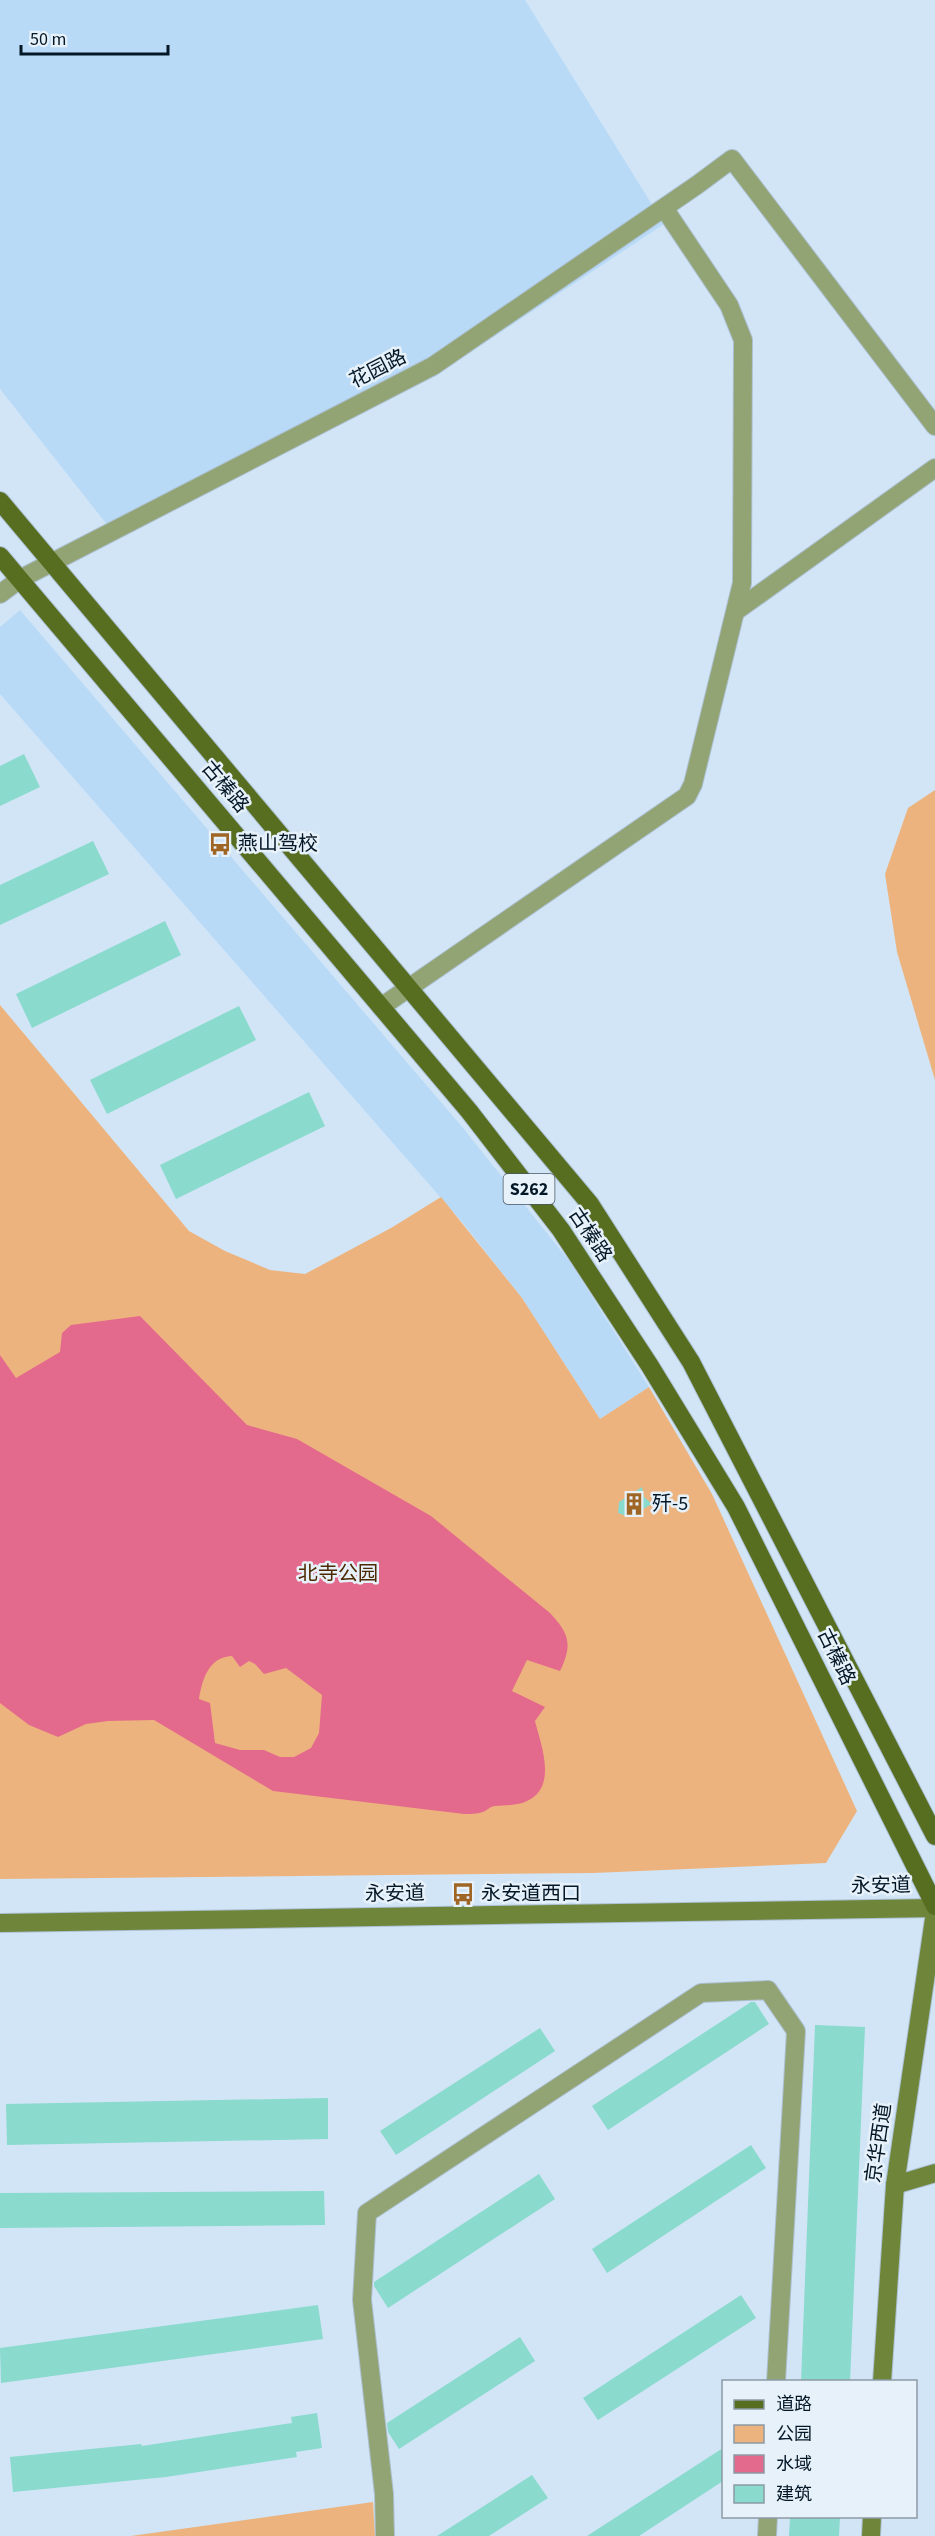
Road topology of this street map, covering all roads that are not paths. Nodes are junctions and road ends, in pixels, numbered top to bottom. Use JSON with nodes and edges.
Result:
{"nodes":[{"id":1,"x":664,"y":208,"type":"junction"},
{"id":2,"x":935,"y":426,"type":"edge"},
{"id":3,"x":935,"y":468,"type":"edge"},
{"id":4,"x":0,"y":501,"type":"edge"},
{"id":5,"x":0,"y":556,"type":"edge"},
{"id":6,"x":52,"y":563,"type":"junction"},
{"id":7,"x":20,"y":579,"type":"junction"},
{"id":8,"x":0,"y":594,"type":"edge"},
{"id":9,"x":736,"y":610,"type":"junction"},
{"id":10,"x":409,"y":987,"type":"junction"},
{"id":11,"x":381,"y":1007,"type":"junction"},
{"id":12,"x":935,"y":1836,"type":"edge"},
{"id":13,"x":935,"y":1909,"type":"edge"},
{"id":14,"x":0,"y":1923,"type":"edge"},
{"id":15,"x":935,"y":2173,"type":"edge"},
{"id":16,"x":895,"y":2185,"type":"junction"},
{"id":17,"x":776,"y":2380,"type":"edge"},
{"id":18,"x":882,"y":2380,"type":"edge"},
{"id":19,"x":768,"y":2518,"type":"edge"},
{"id":20,"x":872,"y":2518,"type":"edge"},
{"id":21,"x":385,"y":2536,"type":"edge"},
{"id":22,"x":767,"y":2536,"type":"edge"},
{"id":23,"x":871,"y":2536,"type":"edge"}],
"edges":[{"from":1,"to":2,"type":"street","name":"花园路"},
{"from":1,"to":6,"type":"street","name":"花园路"},
{"from":1,"to":9,"type":"street"},
{"from":3,"to":9,"type":"street"},
{"from":4,"to":6,"type":"main road","name":"古榛路","number":"S262"},
{"from":5,"to":7,"type":"main road","name":"古榛路","number":"S262"},
{"from":6,"to":7,"type":"street","name":"花园路"},
{"from":6,"to":10,"type":"main road","name":"古榛路","number":"S262"},
{"from":7,"to":8,"type":"street","name":"花园路"},
{"from":7,"to":11,"type":"main road","name":"古榛路","number":"S262"},
{"from":9,"to":10,"type":"street"},
{"from":10,"to":11,"type":"street"},
{"from":10,"to":12,"type":"main road","name":"古榛路","number":"S262"},
{"from":11,"to":13,"type":"main road","name":"古榛路","number":"S262"},
{"from":13,"to":14,"type":"main road","name":"永安道"},
{"from":13,"to":16,"type":"main road","name":"京华西道"},
{"from":15,"to":16,"type":"main road"},
{"from":16,"to":18,"type":"main road","name":"京华西道"},
{"from":17,"to":21,"type":"street"},
{"from":19,"to":22,"type":"street"},
{"from":20,"to":23,"type":"main road"}]}
